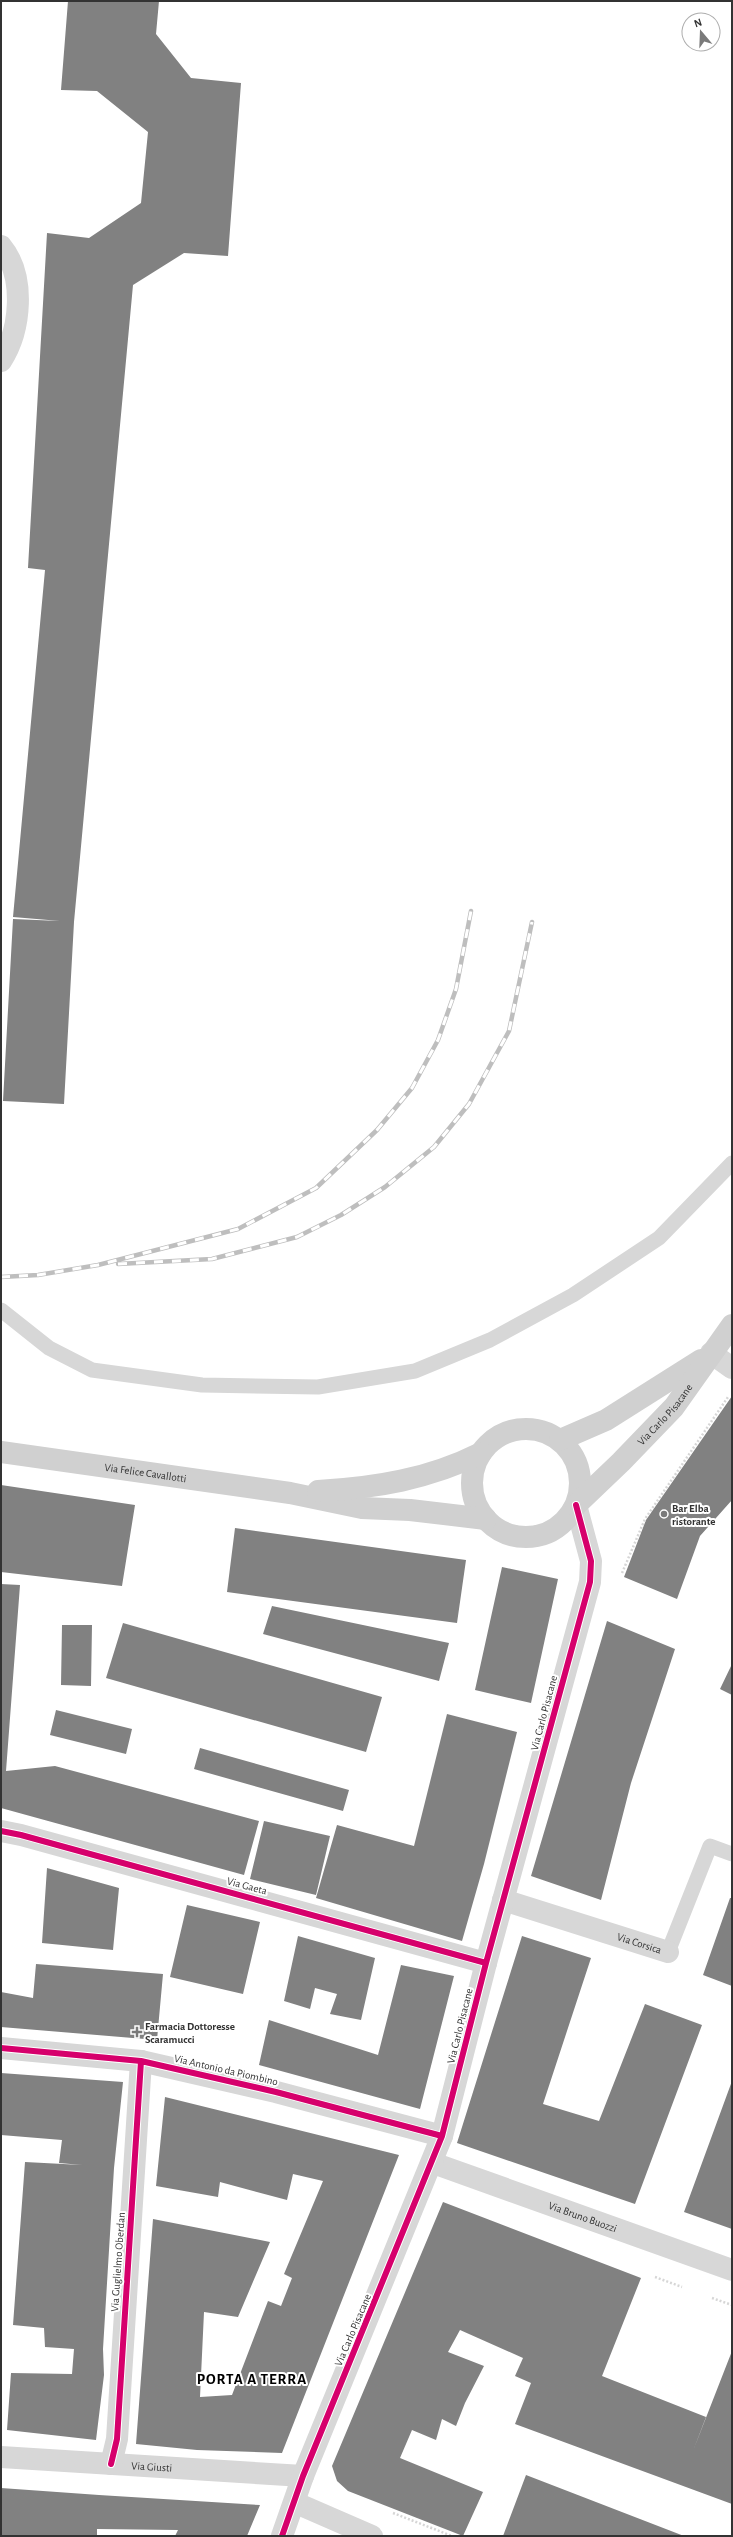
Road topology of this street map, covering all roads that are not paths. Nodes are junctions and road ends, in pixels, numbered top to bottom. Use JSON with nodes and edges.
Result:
{"nodes":[{"id":1,"x":1,"y":246,"type":"edge"},
{"id":2,"x":1,"y":361,"type":"edge"},
{"id":3,"x":732,"y":1163,"type":"edge"},
{"id":4,"x":1,"y":1310,"type":"edge"},
{"id":5,"x":732,"y":1325,"type":"edge"},
{"id":6,"x":711,"y":1353,"type":"junction"},
{"id":7,"x":732,"y":1368,"type":"edge"},
{"id":8,"x":560,"y":1440,"type":"junction"},
{"id":9,"x":1,"y":1452,"type":"edge"},
{"id":10,"x":481,"y":1453,"type":"junction"},
{"id":11,"x":290,"y":1493,"type":"junction"},
{"id":12,"x":576,"y":1505,"type":"junction"},
{"id":13,"x":486,"y":1519,"type":"junction"},
{"id":14,"x":1,"y":1831,"type":"edge"},
{"id":15,"x":732,"y":1854,"type":"edge"},
{"id":16,"x":503,"y":1900,"type":"junction"},
{"id":17,"x":668,"y":1952,"type":"joint"},
{"id":18,"x":486,"y":1963,"type":"junction"},
{"id":19,"x":1,"y":2048,"type":"edge"},
{"id":20,"x":141,"y":2061,"type":"junction"},
{"id":21,"x":442,"y":2136,"type":"junction"},
{"id":22,"x":433,"y":2162,"type":"junction"},
{"id":23,"x":732,"y":2270,"type":"edge"},
{"id":24,"x":1,"y":2457,"type":"edge"},
{"id":25,"x":111,"y":2464,"type":"junction"},
{"id":26,"x":303,"y":2476,"type":"junction"},
{"id":27,"x":296,"y":2503,"type":"junction"},
{"id":28,"x":282,"y":2536,"type":"edge"},
{"id":29,"x":372,"y":2536,"type":"edge"}],
"edges":[{"from":1,"to":2,"type":"street"},
{"from":3,"to":4,"type":"lane"},
{"from":5,"to":6,"type":"main road"},
{"from":6,"to":7,"type":"street"},
{"from":6,"to":8,"type":"main road","name":"Via Carlo Pisacane"},
{"from":6,"to":12,"type":"main road","name":"Via Carlo Pisacane"},
{"from":8,"to":10,"type":"main road","name":"Via Felice Cavallotti"},
{"from":8,"to":12,"type":"main road","name":"Via Felice Cavallotti"},
{"from":9,"to":11,"type":"main road","name":"Via Felice Cavallotti"},
{"from":10,"to":11,"type":"main road","name":"Via Felice Cavallotti"},
{"from":10,"to":13,"type":"main road","name":"Via Felice Cavallotti"},
{"from":11,"to":13,"type":"main road","name":"Via Felice Cavallotti"},
{"from":12,"to":13,"type":"main road","name":"Via Felice Cavallotti"},
{"from":12,"to":16,"type":"street","name":"Via Carlo Pisacane"},
{"from":14,"to":18,"type":"street","name":"Via Gaeta"},
{"from":15,"to":17,"type":"lane","name":"Via Corsica"},
{"from":16,"to":17,"type":"street","name":"Via Corsica"},
{"from":16,"to":18,"type":"street","name":"Via Carlo Pisacane"},
{"from":18,"to":21,"type":"street","name":"Via Carlo Pisacane"},
{"from":19,"to":20,"type":"street","name":"Via Antonio da Piombino"},
{"from":20,"to":21,"type":"street","name":"Via Antonio da Piombino"},
{"from":20,"to":25,"type":"street","name":"Via Guglielmo Oberdan"},
{"from":21,"to":22,"type":"street","name":"Via Carlo Pisacane"},
{"from":22,"to":23,"type":"street","name":"Via Bruno Buozzi"},
{"from":22,"to":26,"type":"street","name":"Via Carlo Pisacane"},
{"from":24,"to":25,"type":"street","name":"Via Giusti"},
{"from":25,"to":26,"type":"street","name":"Via Giusti"},
{"from":26,"to":27,"type":"street","name":"Via Carlo Pisacane"},
{"from":27,"to":28,"type":"street","name":"Via Carlo Pisacane"},
{"from":27,"to":29,"type":"street"}]}
